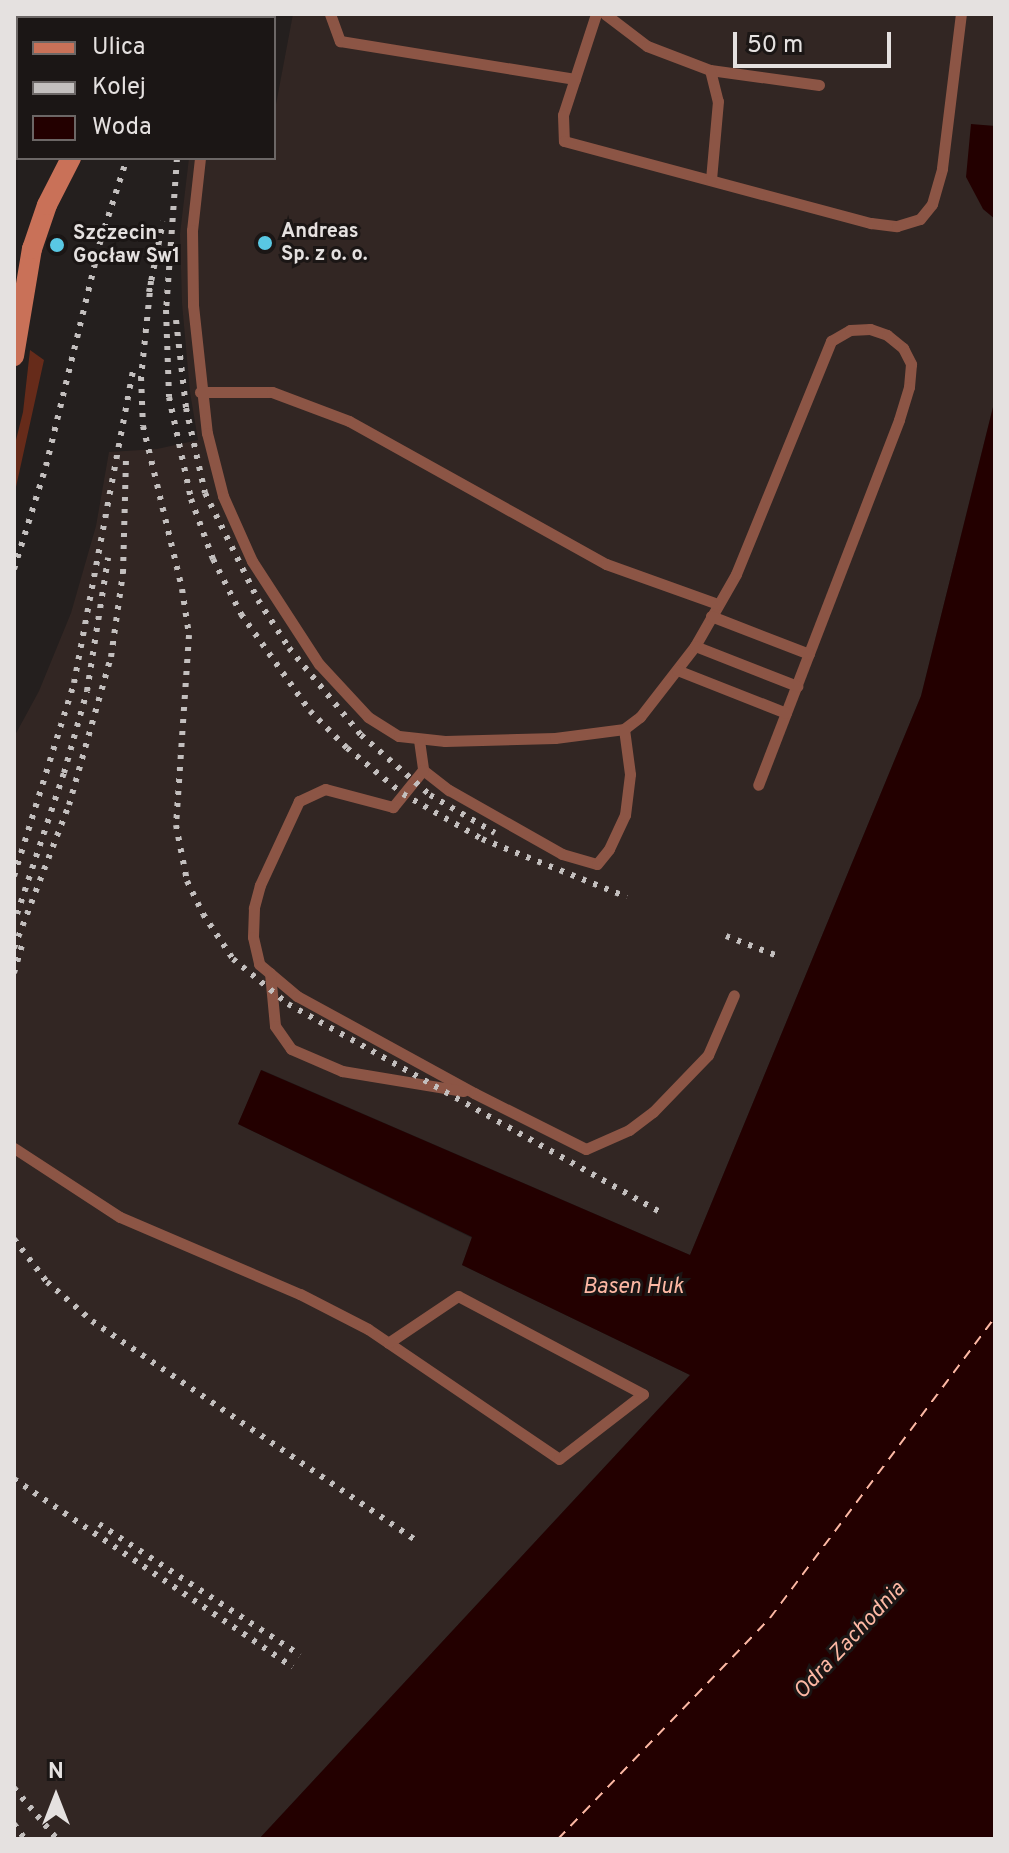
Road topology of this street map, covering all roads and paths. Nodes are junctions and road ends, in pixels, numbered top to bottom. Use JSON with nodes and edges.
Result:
{"nodes":[{"id":1,"x":330,"y":14,"type":"edge"},
{"id":2,"x":596,"y":14,"type":"edge"},
{"id":3,"x":605,"y":14,"type":"edge"},
{"id":4,"x":961,"y":14,"type":"edge"},
{"id":5,"x":710,"y":70,"type":"junction"},
{"id":6,"x":575,"y":79,"type":"junction"},
{"id":7,"x":819,"y":85,"type":"dead end"},
{"id":8,"x":70,"y":160,"type":"edge"},
{"id":9,"x":200,"y":160,"type":"edge"},
{"id":10,"x":711,"y":180,"type":"junction"},
{"id":11,"x":14,"y":356,"type":"edge"},
{"id":12,"x":200,"y":392,"type":"junction"},
{"id":13,"x":718,"y":604,"type":"junction"},
{"id":14,"x":711,"y":616,"type":"junction"},
{"id":15,"x":695,"y":646,"type":"junction"},
{"id":16,"x":809,"y":654,"type":"junction"},
{"id":17,"x":677,"y":670,"type":"junction"},
{"id":18,"x":797,"y":686,"type":"junction"},
{"id":19,"x":786,"y":713,"type":"junction"},
{"id":20,"x":624,"y":729,"type":"junction"},
{"id":21,"x":419,"y":740,"type":"junction"},
{"id":22,"x":423,"y":770,"type":"junction"},
{"id":23,"x":758,"y":785,"type":"dead end"},
{"id":24,"x":270,"y":973,"type":"junction"},
{"id":25,"x":734,"y":995,"type":"dead end"},
{"id":26,"x":474,"y":1093,"type":"junction"},
{"id":27,"x":14,"y":1148,"type":"edge"},
{"id":28,"x":388,"y":1343,"type":"junction"}],
"edges":[{"from":1,"to":6,"type":"lane"},
{"from":2,"to":6,"type":"lane"},
{"from":3,"to":5,"type":"lane"},
{"from":4,"to":10,"type":"lane"},
{"from":5,"to":7,"type":"lane"},
{"from":5,"to":10,"type":"lane"},
{"from":6,"to":10,"type":"lane"},
{"from":8,"to":11,"type":"street"},
{"from":9,"to":12,"type":"lane"},
{"from":12,"to":13,"type":"lane"},
{"from":12,"to":21,"type":"lane"},
{"from":13,"to":14,"type":"lane"},
{"from":13,"to":16,"type":"lane"},
{"from":14,"to":15,"type":"lane"},
{"from":14,"to":16,"type":"lane"},
{"from":15,"to":17,"type":"lane"},
{"from":15,"to":18,"type":"lane"},
{"from":16,"to":18,"type":"lane"},
{"from":17,"to":19,"type":"lane"},
{"from":17,"to":20,"type":"lane"},
{"from":18,"to":19,"type":"lane"},
{"from":19,"to":23,"type":"lane"},
{"from":20,"to":21,"type":"lane"},
{"from":20,"to":22,"type":"lane"},
{"from":21,"to":22,"type":"lane"},
{"from":22,"to":24,"type":"lane"},
{"from":24,"to":26,"type":"lane"},
{"from":24,"to":26,"type":"lane"},
{"from":25,"to":26,"type":"lane"},
{"from":27,"to":28,"type":"lane"},
{"from":28,"to":28,"type":"lane"}]}
